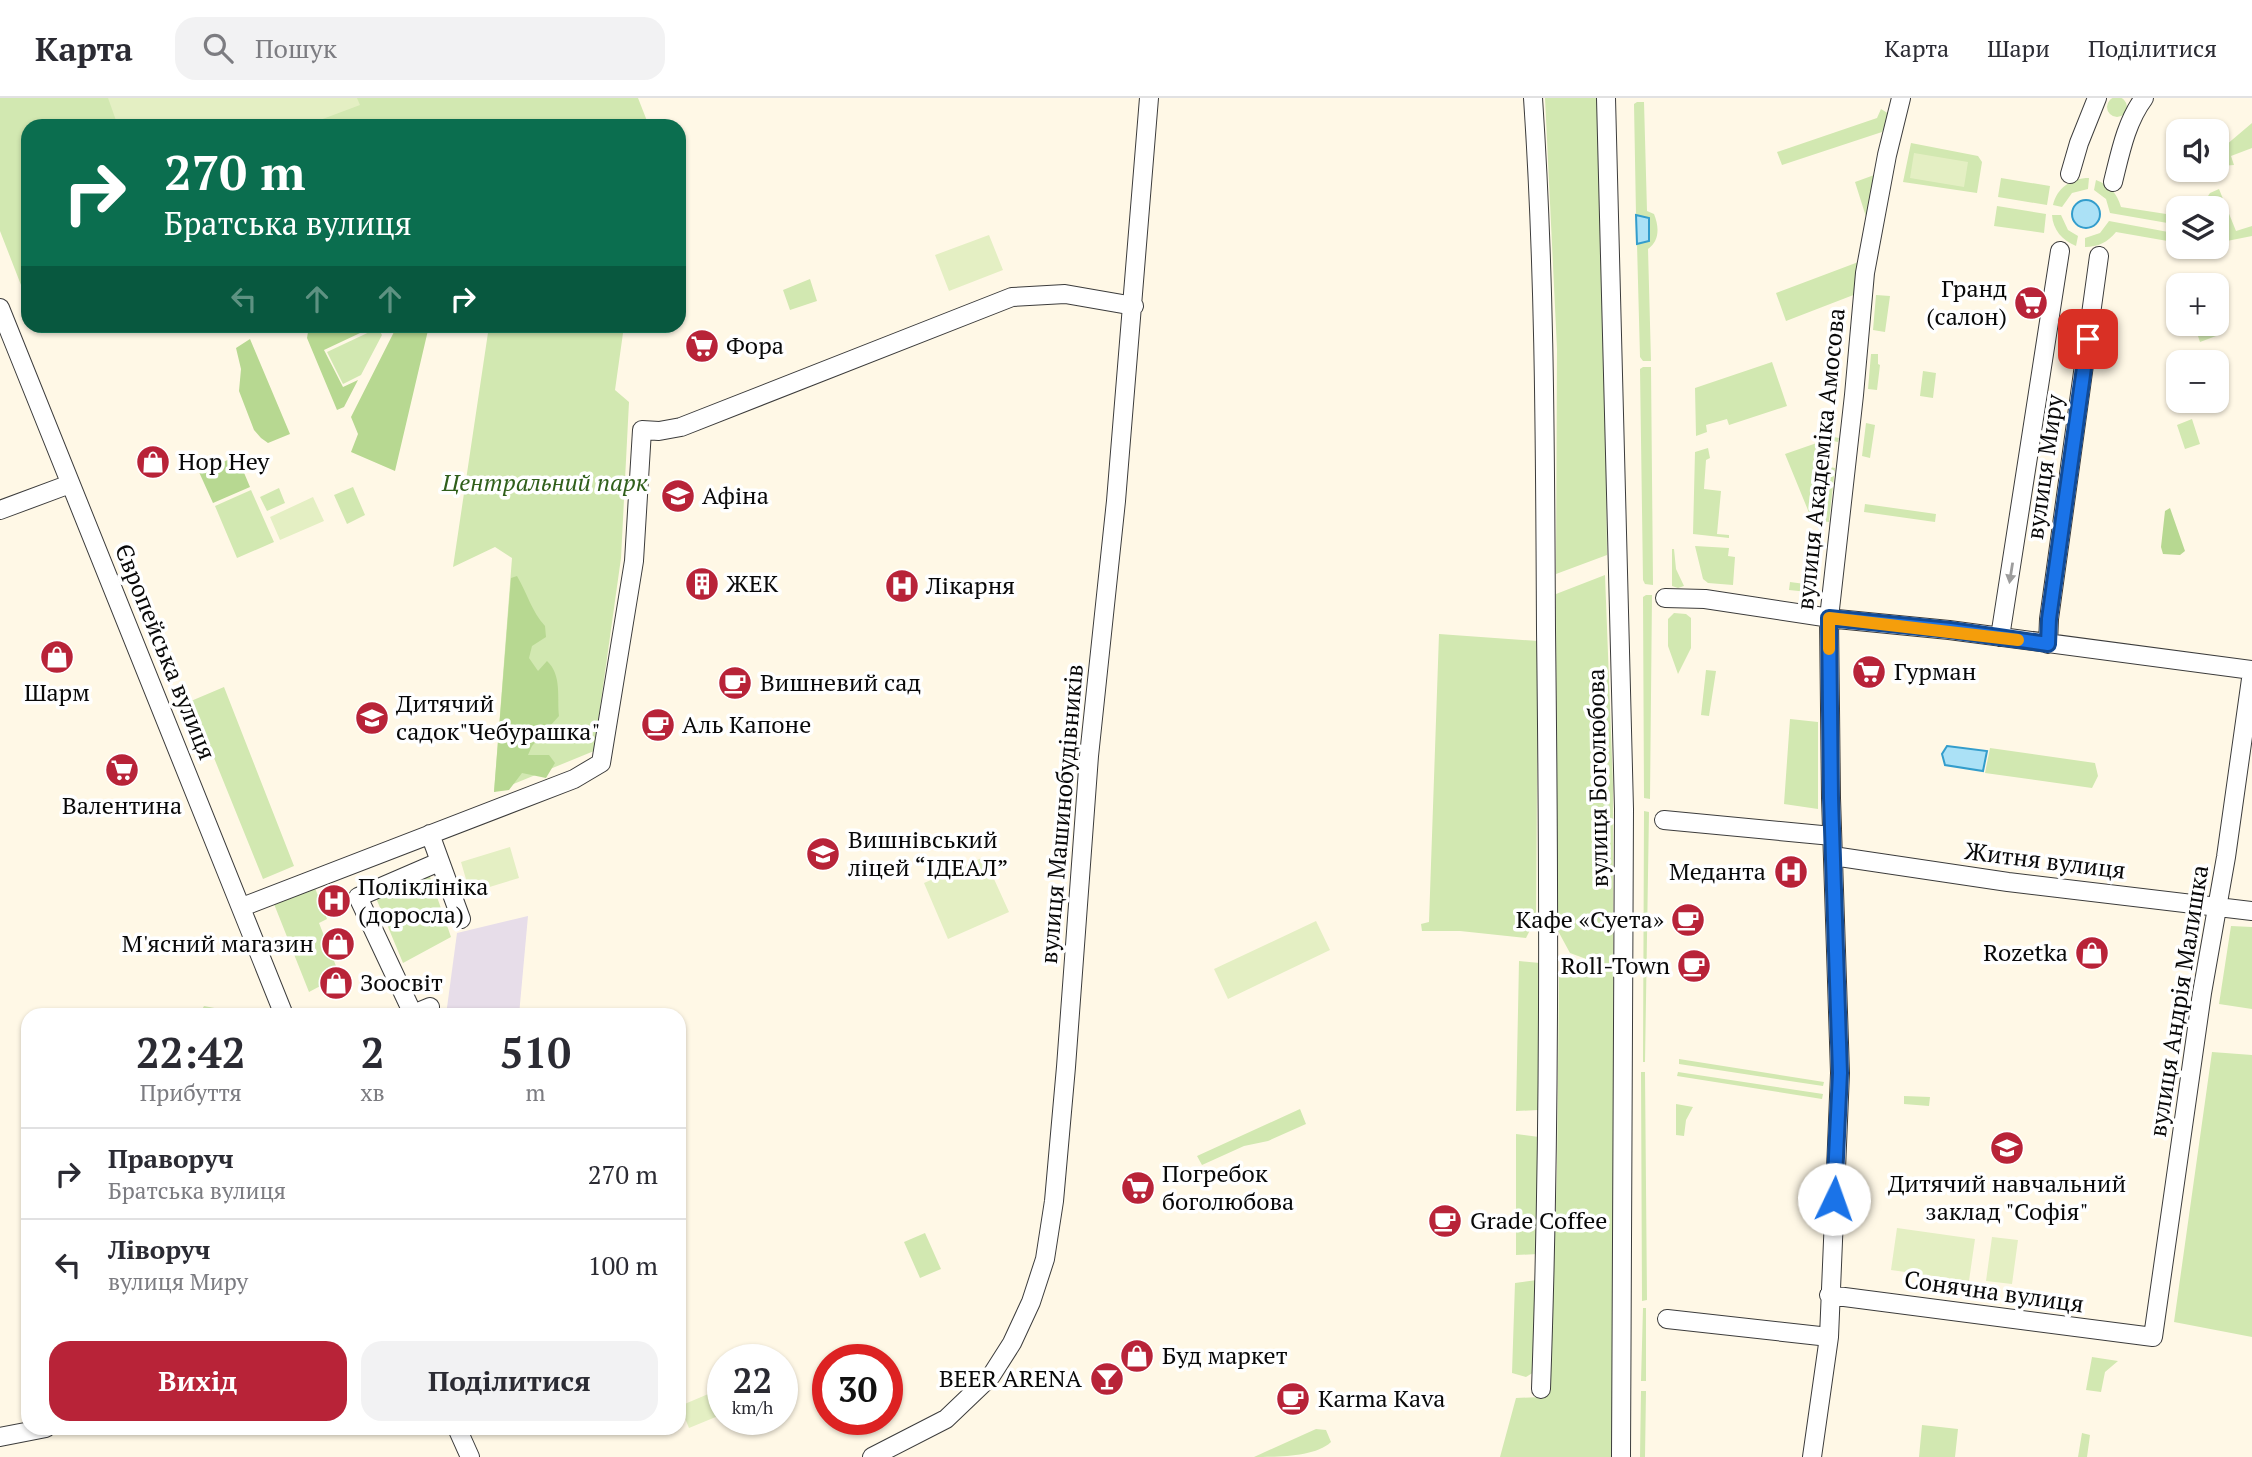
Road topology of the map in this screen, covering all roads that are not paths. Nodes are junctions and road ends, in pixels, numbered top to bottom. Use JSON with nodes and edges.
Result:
{"nodes":[{"id":1,"x":1149,"y":98,"type":"edge"},
{"id":2,"x":1533,"y":98,"type":"edge"},
{"id":3,"x":1606,"y":98,"type":"edge"},
{"id":4,"x":1901,"y":98,"type":"edge"},
{"id":5,"x":2097,"y":98,"type":"edge"},
{"id":6,"x":2142,"y":100,"type":"edge"},
{"id":7,"x":2070,"y":174,"type":"dead end"},
{"id":8,"x":2113,"y":182,"type":"dead end"},
{"id":9,"x":2060,"y":251,"type":"dead end"},
{"id":10,"x":2099,"y":256,"type":"dead end"},
{"id":11,"x":1134,"y":306,"type":"junction"},
{"id":12,"x":0,"y":308,"type":"edge"},
{"id":13,"x":70,"y":484,"type":"junction"},
{"id":14,"x":0,"y":510,"type":"edge"},
{"id":15,"x":1665,"y":598,"type":"dead end"},
{"id":16,"x":1829,"y":618,"type":"junction"},
{"id":17,"x":2000,"y":637,"type":"junction"},
{"id":18,"x":2048,"y":644,"type":"junction"},
{"id":19,"x":2252,"y":671,"type":"edge"},
{"id":20,"x":1664,"y":820,"type":"dead end"},
{"id":21,"x":430,"y":834,"type":"junction"},
{"id":22,"x":1832,"y":836,"type":"junction"},
{"id":23,"x":1833,"y":856,"type":"junction"},
{"id":24,"x":439,"y":862,"type":"junction"},
{"id":25,"x":242,"y":907,"type":"junction"},
{"id":26,"x":2217,"y":907,"type":"junction"},
{"id":27,"x":2252,"y":911,"type":"edge"},
{"id":28,"x":461,"y":919,"type":"dead end"},
{"id":29,"x":281,"y":1008,"type":"edge"},
{"id":30,"x":410,"y":1008,"type":"edge"},
{"id":31,"x":1829,"y":1295,"type":"junction"},
{"id":32,"x":1667,"y":1319,"type":"dead end"},
{"id":33,"x":1829,"y":1337,"type":"junction"},
{"id":34,"x":2153,"y":1338,"type":"joint"},
{"id":35,"x":1541,"y":1389,"type":"dead end"},
{"id":36,"x":21,"y":1433,"type":"edge"},
{"id":37,"x":460,"y":1435,"type":"edge"},
{"id":38,"x":0,"y":1437,"type":"edge"},
{"id":39,"x":470,"y":1457,"type":"edge"},
{"id":40,"x":872,"y":1457,"type":"edge"},
{"id":41,"x":1621,"y":1457,"type":"edge"},
{"id":42,"x":1812,"y":1457,"type":"edge"}],
"edges":[{"from":1,"to":11,"type":"street","name":"вулиця Машинобудівників"},
{"from":2,"to":35,"type":"street","name":"вулиця Боголюбова"},
{"from":3,"to":41,"type":"street","name":"вулиця Боголюбова"},
{"from":4,"to":16,"type":"street","name":"вулиця Академіка Амосова"},
{"from":5,"to":7,"type":"street"},
{"from":6,"to":8,"type":"street"},
{"from":9,"to":17,"type":"street","name":"вулиця Миру","one_way":true},
{"from":10,"to":18,"type":"street","name":"вулиця Миру"},
{"from":11,"to":21,"type":"street"},
{"from":11,"to":40,"type":"street","name":"вулиця Машинобудівників"},
{"from":12,"to":13,"type":"street","name":"Європейська вулиця"},
{"from":13,"to":14,"type":"street"},
{"from":13,"to":25,"type":"street","name":"Європейська вулиця"},
{"from":15,"to":16,"type":"street"},
{"from":16,"to":17,"type":"street"},
{"from":16,"to":22,"type":"street","name":"вулиця Академіка Амосова"},
{"from":17,"to":18,"type":"street"},
{"from":18,"to":19,"type":"street"},
{"from":19,"to":26,"type":"street","name":"вулиця Андрія Малишка"},
{"from":20,"to":22,"type":"street"},
{"from":21,"to":24,"type":"street"},
{"from":21,"to":25,"type":"street"},
{"from":22,"to":23,"type":"street","name":"вулиця Академіка Амосова"},
{"from":23,"to":26,"type":"street","name":"Житня вулиця"},
{"from":23,"to":31,"type":"street","name":"вулиця Академіка Амосова"},
{"from":24,"to":28,"type":"street"},
{"from":24,"to":30,"type":"street"},
{"from":25,"to":29,"type":"street","name":"Європейська вулиця"},
{"from":26,"to":27,"type":"street","name":"Житня вулиця"},
{"from":26,"to":34,"type":"street","name":"вулиця Андрія Малишка"},
{"from":31,"to":33,"type":"street","name":"вулиця Академіка Амосова"},
{"from":31,"to":34,"type":"street","name":"Сонячна вулиця"},
{"from":32,"to":33,"type":"street"},
{"from":33,"to":42,"type":"street","name":"вулиця Академіка Амосова"},
{"from":36,"to":38,"type":"street"},
{"from":37,"to":39,"type":"street"}]}
